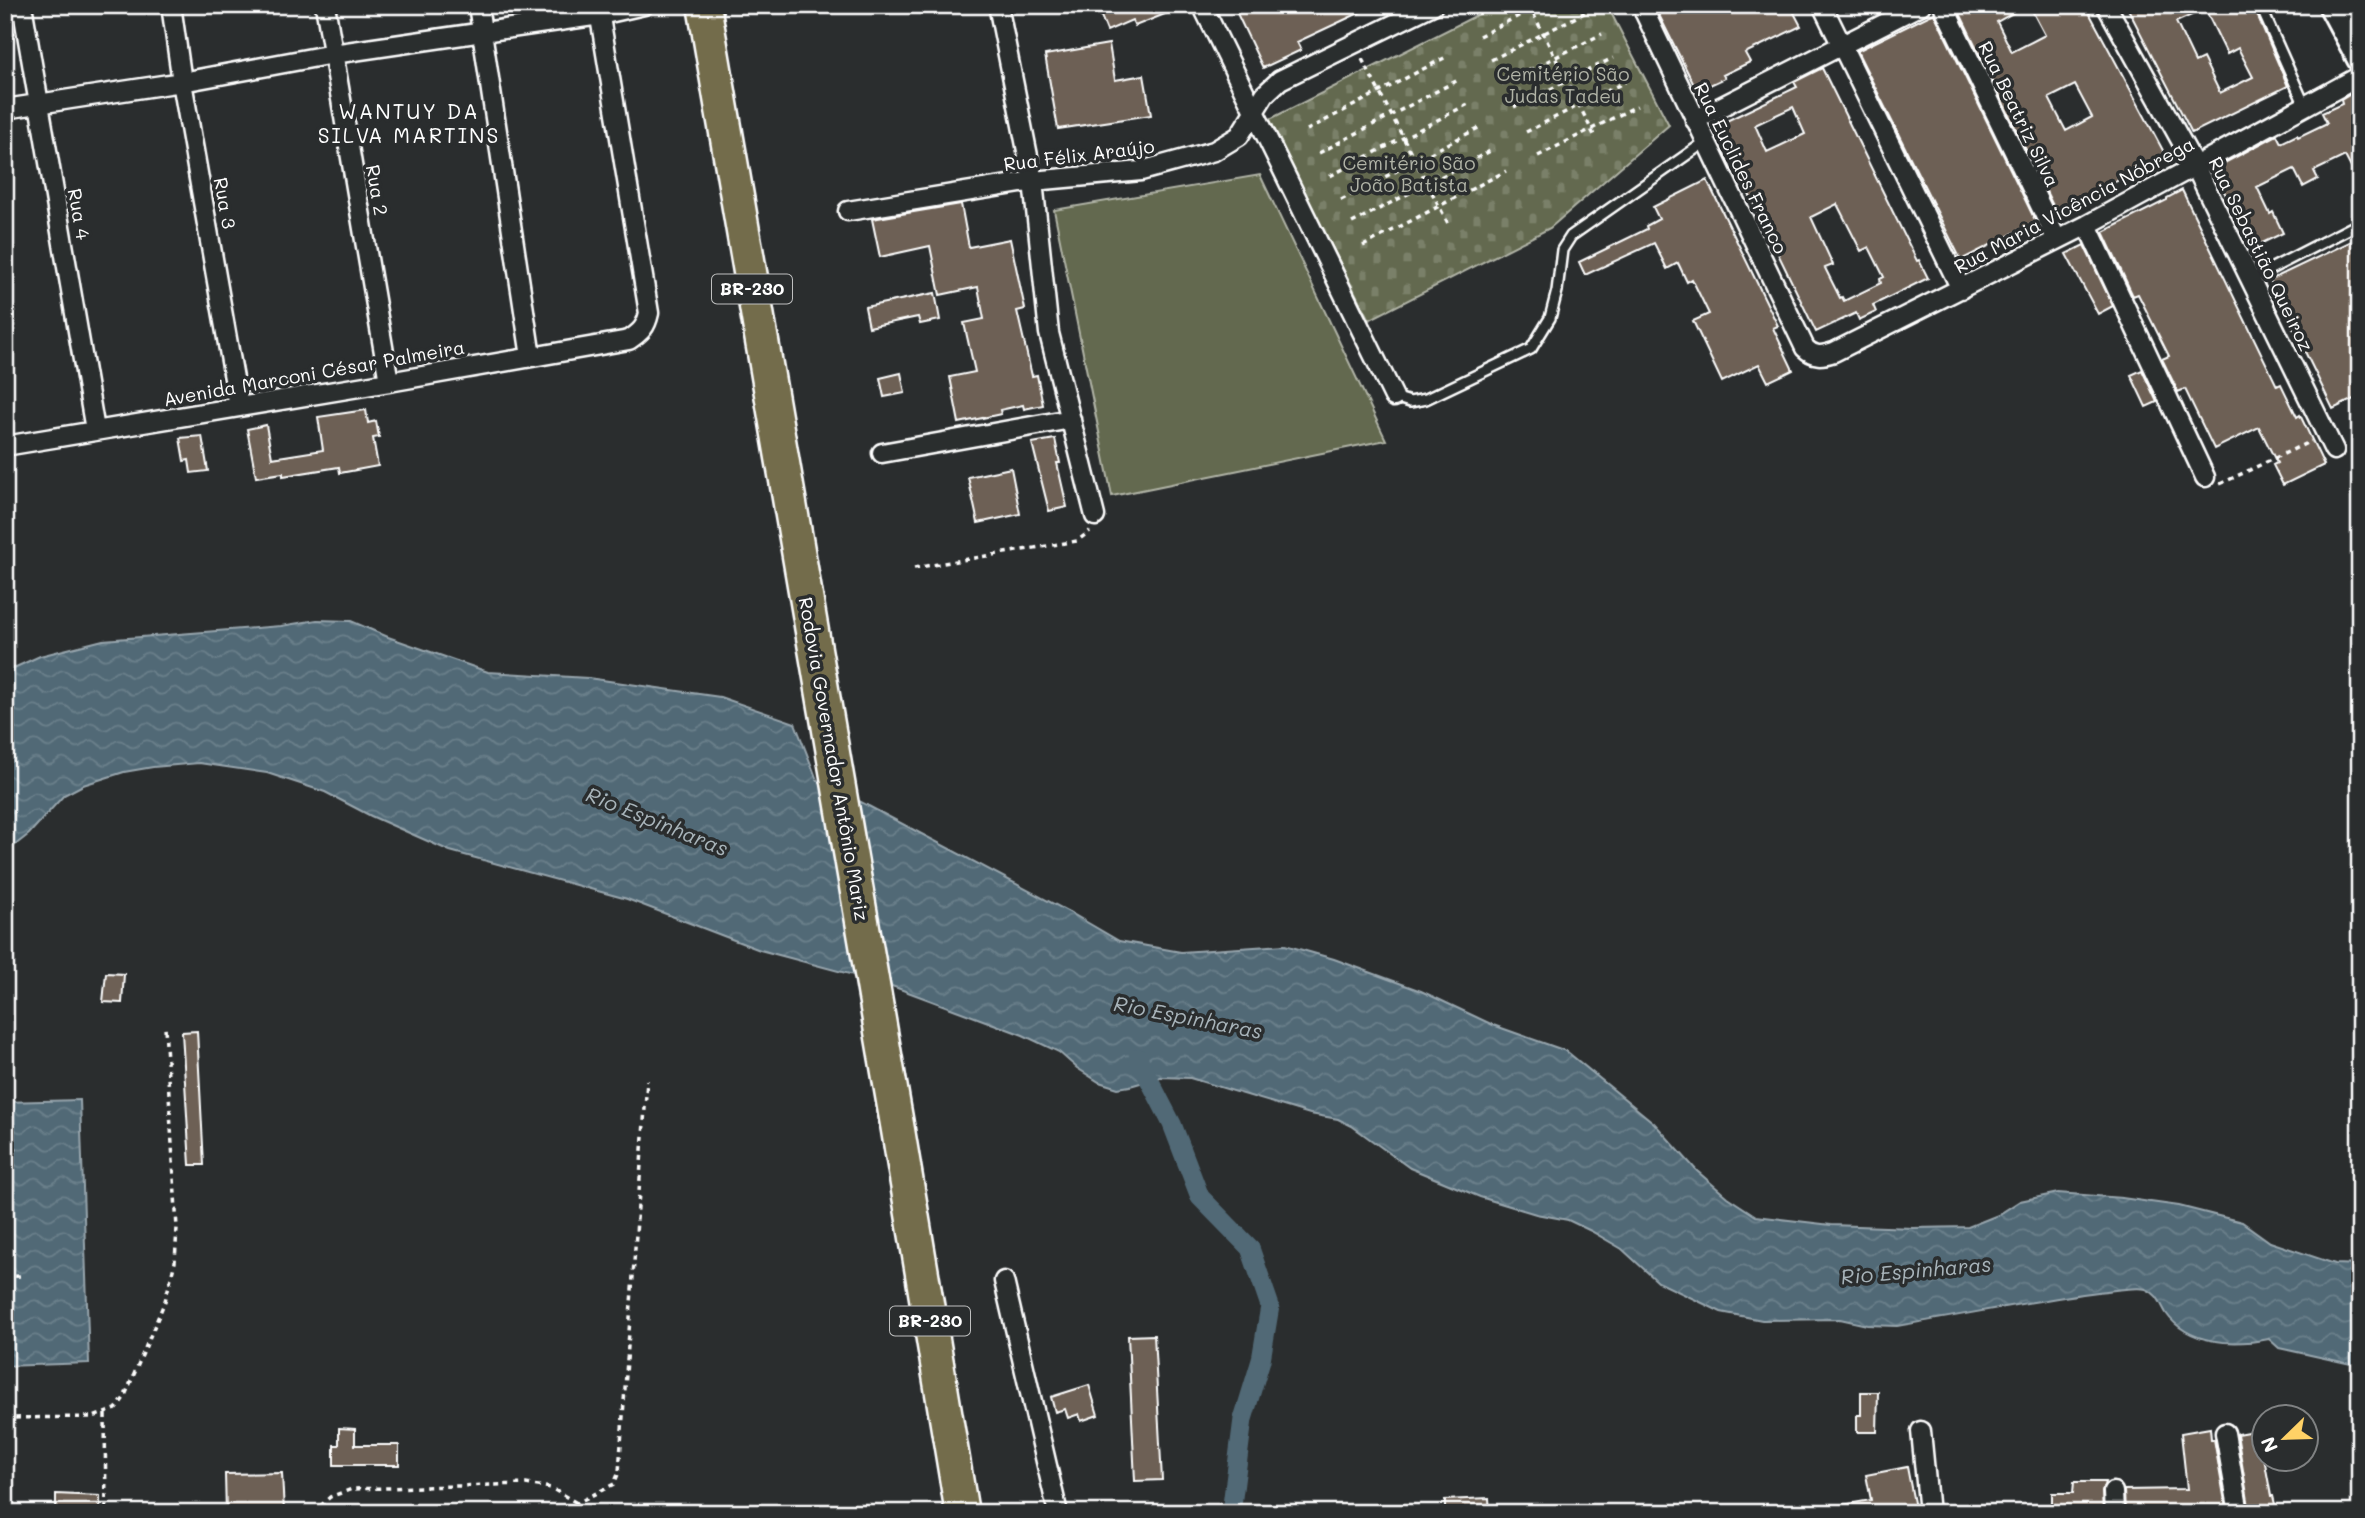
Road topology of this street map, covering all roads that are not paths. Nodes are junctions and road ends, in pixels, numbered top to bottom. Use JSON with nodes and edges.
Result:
{"nodes":[{"id":1,"x":22,"y":5,"type":"edge"},
{"id":2,"x":171,"y":5,"type":"edge"},
{"id":3,"x":325,"y":5,"type":"edge"},
{"id":4,"x":478,"y":5,"type":"edge"},
{"id":5,"x":644,"y":5,"type":"edge"},
{"id":6,"x":704,"y":5,"type":"edge"},
{"id":7,"x":998,"y":5,"type":"edge"},
{"id":8,"x":1202,"y":5,"type":"edge"},
{"id":9,"x":1433,"y":5,"type":"edge"},
{"id":10,"x":1641,"y":5,"type":"edge"},
{"id":11,"x":1822,"y":5,"type":"edge"},
{"id":12,"x":1921,"y":5,"type":"edge"},
{"id":13,"x":1943,"y":5,"type":"edge"},
{"id":14,"x":2106,"y":5,"type":"edge"},
{"id":15,"x":2260,"y":5,"type":"edge"},
{"id":16,"x":2331,"y":5,"type":"edge"},
{"id":17,"x":599,"y":10,"type":"edge"},
{"id":18,"x":1410,"y":11,"type":"edge"},
{"id":19,"x":483,"y":32,"type":"junction"},
{"id":20,"x":1843,"y":45,"type":"junction"},
{"id":21,"x":333,"y":54,"type":"junction"},
{"id":22,"x":2360,"y":59,"type":"edge"},
{"id":23,"x":2360,"y":76,"type":"edge"},
{"id":24,"x":182,"y":82,"type":"junction"},
{"id":25,"x":38,"y":105,"type":"junction"},
{"id":26,"x":2305,"y":106,"type":"junction"},
{"id":27,"x":1253,"y":109,"type":"junction"},
{"id":28,"x":5,"y":110,"type":"edge"},
{"id":29,"x":1695,"y":120,"type":"junction"},
{"id":30,"x":1705,"y":142,"type":"junction"},
{"id":31,"x":2195,"y":166,"type":"junction"},
{"id":32,"x":1032,"y":181,"type":"junction"},
{"id":33,"x":848,"y":211,"type":"dead end"},
{"id":34,"x":2360,"y":223,"type":"edge"},
{"id":35,"x":2087,"y":225,"type":"junction"},
{"id":36,"x":2057,"y":240,"type":"junction"},
{"id":37,"x":2249,"y":280,"type":"junction"},
{"id":38,"x":1961,"y":289,"type":"junction"},
{"id":39,"x":1805,"y":348,"type":"joint"},
{"id":40,"x":531,"y":357,"type":"junction"},
{"id":41,"x":389,"y":382,"type":"junction"},
{"id":42,"x":1394,"y":397,"type":"joint"},
{"id":43,"x":239,"y":407,"type":"junction"},
{"id":44,"x":1071,"y":419,"type":"junction"},
{"id":45,"x":95,"y":430,"type":"junction"},
{"id":46,"x":2330,"y":442,"type":"road end"},
{"id":47,"x":5,"y":446,"type":"edge"},
{"id":48,"x":882,"y":453,"type":"dead end"},
{"id":49,"x":2208,"y":483,"type":"road end"},
{"id":50,"x":1096,"y":516,"type":"road end"},
{"id":51,"x":1004,"y":1281,"type":"dead end"},
{"id":52,"x":1921,"y":1431,"type":"dead end"},
{"id":53,"x":2225,"y":1433,"type":"dead end"},
{"id":54,"x":2113,"y":1492,"type":"dead end"},
{"id":55,"x":962,"y":1513,"type":"edge"},
{"id":56,"x":1058,"y":1513,"type":"edge"},
{"id":57,"x":1929,"y":1513,"type":"edge"},
{"id":58,"x":2114,"y":1513,"type":"edge"},
{"id":59,"x":2239,"y":1513,"type":"edge"}],
"edges":[{"from":1,"to":25,"type":"street","name":"Rua 4"},
{"from":2,"to":24,"type":"street","name":"Rua 3"},
{"from":3,"to":21,"type":"street","name":"Rua 2"},
{"from":4,"to":19,"type":"street"},
{"from":5,"to":17,"type":"street"},
{"from":6,"to":55,"type":"highway","name":"Rodovia Governador Antônio Mariz","number":"BR-230"},
{"from":7,"to":32,"type":"street"},
{"from":8,"to":27,"type":"street"},
{"from":9,"to":18,"type":"street","name":"Rua Félix Araújo"},
{"from":10,"to":29,"type":"street","name":"Rua Euclides Franco"},
{"from":11,"to":20,"type":"street"},
{"from":12,"to":20,"type":"street"},
{"from":13,"to":36,"type":"street","name":"Rua Beatriz Silva"},
{"from":14,"to":31,"type":"street","name":"Rua Sebastião Queiroz"},
{"from":15,"to":26,"type":"lane"},
{"from":16,"to":22,"type":"main road"},
{"from":17,"to":19,"type":"street"},
{"from":17,"to":40,"type":"street","name":"Avenida Marconi César Palmeira"},
{"from":18,"to":27,"type":"street","name":"Rua Félix Araújo"},
{"from":19,"to":21,"type":"street"},
{"from":19,"to":40,"type":"street"},
{"from":20,"to":29,"type":"street"},
{"from":20,"to":38,"type":"street"},
{"from":21,"to":24,"type":"street"},
{"from":21,"to":41,"type":"street","name":"Rua 2"},
{"from":23,"to":26,"type":"street","name":"Rua Maria Vicência Nóbrega"},
{"from":24,"to":25,"type":"street"},
{"from":24,"to":43,"type":"street","name":"Rua 3"},
{"from":25,"to":28,"type":"street"},
{"from":25,"to":45,"type":"street","name":"Rua 4"},
{"from":26,"to":31,"type":"street","name":"Rua Maria Vicência Nóbrega"},
{"from":27,"to":32,"type":"street","name":"Rua Félix Araújo"},
{"from":27,"to":42,"type":"street"},
{"from":29,"to":30,"type":"street","name":"Rua Euclides Franco"},
{"from":30,"to":39,"type":"street","name":"Rua Euclides Franco"},
{"from":30,"to":42,"type":"lane"},
{"from":31,"to":35,"type":"street","name":"Rua Maria Vicência Nóbrega"},
{"from":31,"to":37,"type":"street","name":"Rua Sebastião Queiroz"},
{"from":32,"to":33,"type":"street","name":"Rua Félix Araújo"},
{"from":32,"to":44,"type":"street"},
{"from":34,"to":37,"type":"lane"},
{"from":35,"to":36,"type":"street","name":"Rua Maria Vicência Nóbrega"},
{"from":35,"to":49,"type":"street"},
{"from":36,"to":38,"type":"street","name":"Rua Maria Vicência Nóbrega"},
{"from":37,"to":46,"type":"street","name":"Rua Sebastião Queiroz"},
{"from":38,"to":39,"type":"street","name":"Rua Maria Vicência Nóbrega"},
{"from":40,"to":41,"type":"street","name":"Avenida Marconi César Palmeira"},
{"from":41,"to":43,"type":"street","name":"Avenida Marconi César Palmeira"},
{"from":43,"to":45,"type":"street","name":"Avenida Marconi César Palmeira"},
{"from":44,"to":48,"type":"street"},
{"from":44,"to":50,"type":"street"},
{"from":45,"to":47,"type":"street","name":"Avenida Marconi César Palmeira"},
{"from":51,"to":56,"type":"street"},
{"from":52,"to":57,"type":"street"},
{"from":53,"to":59,"type":"street"},
{"from":54,"to":58,"type":"street"}]}
